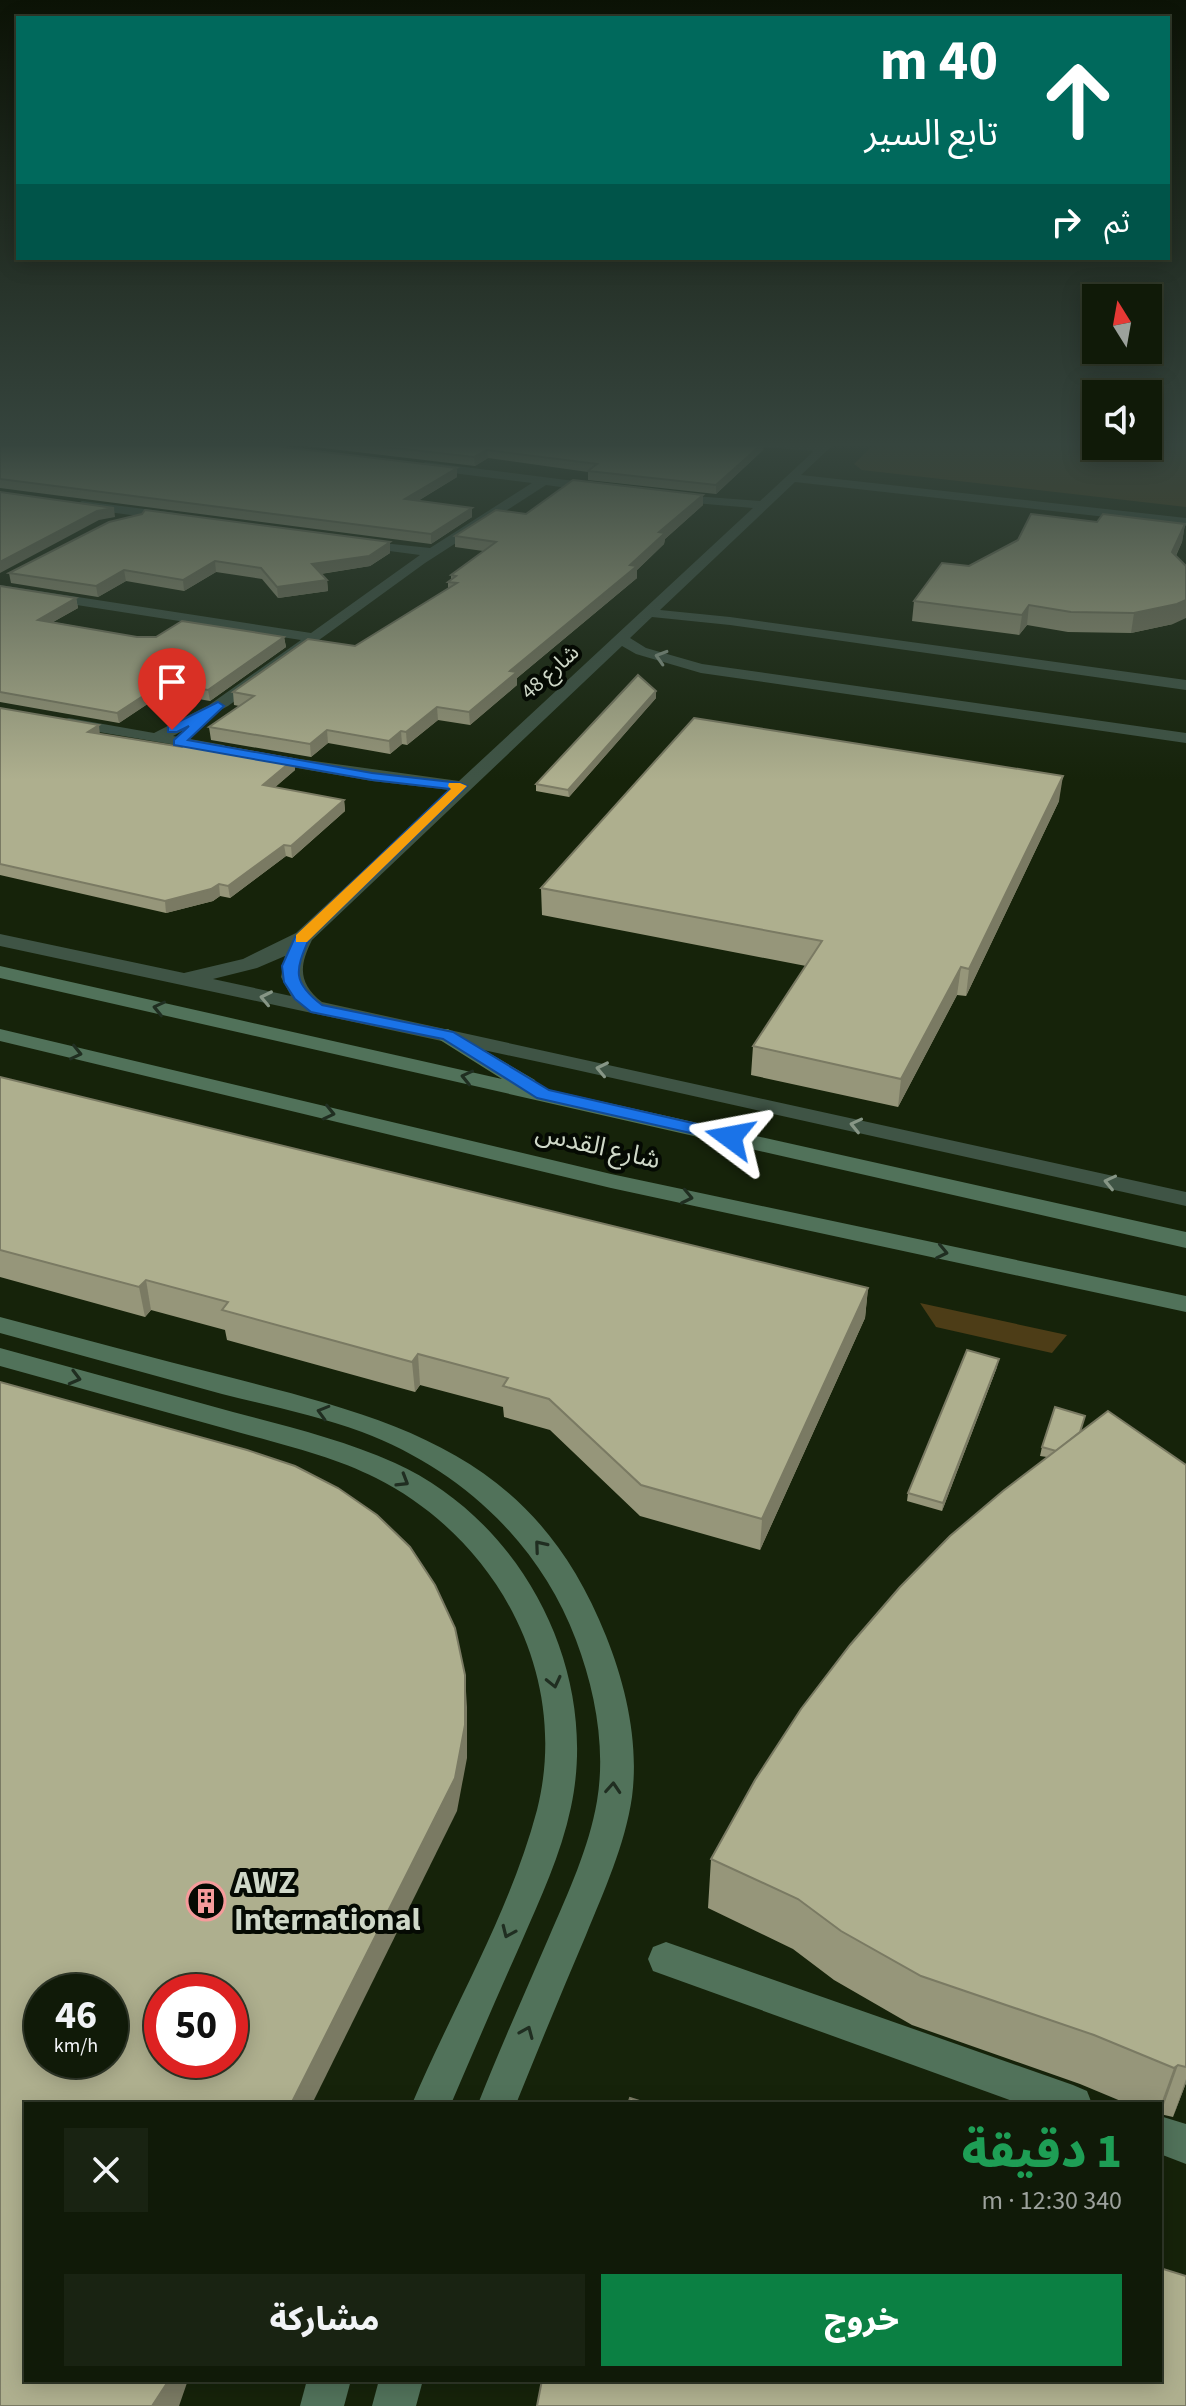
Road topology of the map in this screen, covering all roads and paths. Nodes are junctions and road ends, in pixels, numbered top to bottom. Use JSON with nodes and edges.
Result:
{"nodes":[{"id":1,"x":427,"y":555,"type":"edge"},
{"id":2,"x":710,"y":555,"type":"edge"},
{"id":3,"x":0,"y":589,"type":"edge"},
{"id":4,"x":653,"y":610,"type":"junction"},
{"id":5,"x":313,"y":638,"type":"junction"},
{"id":6,"x":622,"y":640,"type":"junction"},
{"id":7,"x":1186,"y":685,"type":"edge"},
{"id":8,"x":218,"y":706,"type":"junction"},
{"id":9,"x":45,"y":719,"type":"edge"},
{"id":10,"x":157,"y":738,"type":"junction"},
{"id":11,"x":1186,"y":738,"type":"edge"},
{"id":12,"x":179,"y":742,"type":"junction"},
{"id":13,"x":456,"y":791,"type":"junction"},
{"id":14,"x":303,"y":937,"type":"junction"},
{"id":15,"x":0,"y":940,"type":"edge"},
{"id":16,"x":0,"y":972,"type":"edge"},
{"id":17,"x":170,"y":977,"type":"junction"},
{"id":18,"x":317,"y":1009,"type":"junction"},
{"id":19,"x":0,"y":1035,"type":"edge"},
{"id":20,"x":448,"y":1035,"type":"junction"},
{"id":21,"x":543,"y":1094,"type":"junction"},
{"id":22,"x":1186,"y":1199,"type":"edge"},
{"id":23,"x":1186,"y":1240,"type":"edge"},
{"id":24,"x":1186,"y":1304,"type":"edge"},
{"id":25,"x":0,"y":1325,"type":"edge"},
{"id":26,"x":0,"y":1357,"type":"edge"},
{"id":27,"x":666,"y":1959,"type":"dead end"},
{"id":28,"x":432,"y":2102,"type":"edge"},
{"id":29,"x":498,"y":2102,"type":"edge"},
{"id":30,"x":1067,"y":2102,"type":"edge"},
{"id":31,"x":1162,"y":2136,"type":"edge"},
{"id":32,"x":1186,"y":2144,"type":"edge"},
{"id":33,"x":328,"y":2382,"type":"edge"},
{"id":34,"x":400,"y":2382,"type":"edge"},
{"id":35,"x":322,"y":2406,"type":"edge"},
{"id":36,"x":394,"y":2406,"type":"edge"}],
"edges":[{"from":1,"to":5,"type":"street"},
{"from":2,"to":4,"type":"street","name":"شارع 48"},
{"from":3,"to":5,"type":"street"},
{"from":4,"to":6,"type":"street","name":"شارع 48"},
{"from":4,"to":7,"type":"street"},
{"from":5,"to":8,"type":"street"},
{"from":11,"to":6,"type":"street","one_way":true},
{"from":6,"to":13,"type":"street","name":"شارع 48"},
{"from":8,"to":10,"type":"street"},
{"from":8,"to":12,"type":"street"},
{"from":9,"to":10,"type":"street"},
{"from":10,"to":12,"type":"street"},
{"from":12,"to":13,"type":"street"},
{"from":13,"to":14,"type":"street","name":"شارع 48"},
{"from":14,"to":17,"type":"street","name":"شارع 48"},
{"from":14,"to":18,"type":"street","name":"شارع 48"},
{"from":15,"to":17,"type":"street"},
{"from":21,"to":16,"type":"main road","name":"شارع القدس","one_way":true},
{"from":18,"to":17,"type":"street","one_way":true},
{"from":18,"to":20,"type":"street"},
{"from":19,"to":24,"type":"main road","name":"شارع القدس","one_way":true},
{"from":20,"to":21,"type":"main road"},
{"from":22,"to":20,"type":"street","one_way":true},
{"from":21,"to":23,"type":"main road","name":"شارع القدس"},
{"from":29,"to":25,"type":"main road","one_way":true},
{"from":26,"to":28,"type":"main road","one_way":true},
{"from":27,"to":30,"type":"main road"},
{"from":31,"to":32,"type":"main road"},
{"from":33,"to":35,"type":"main road"},
{"from":34,"to":36,"type":"main road"}]}
